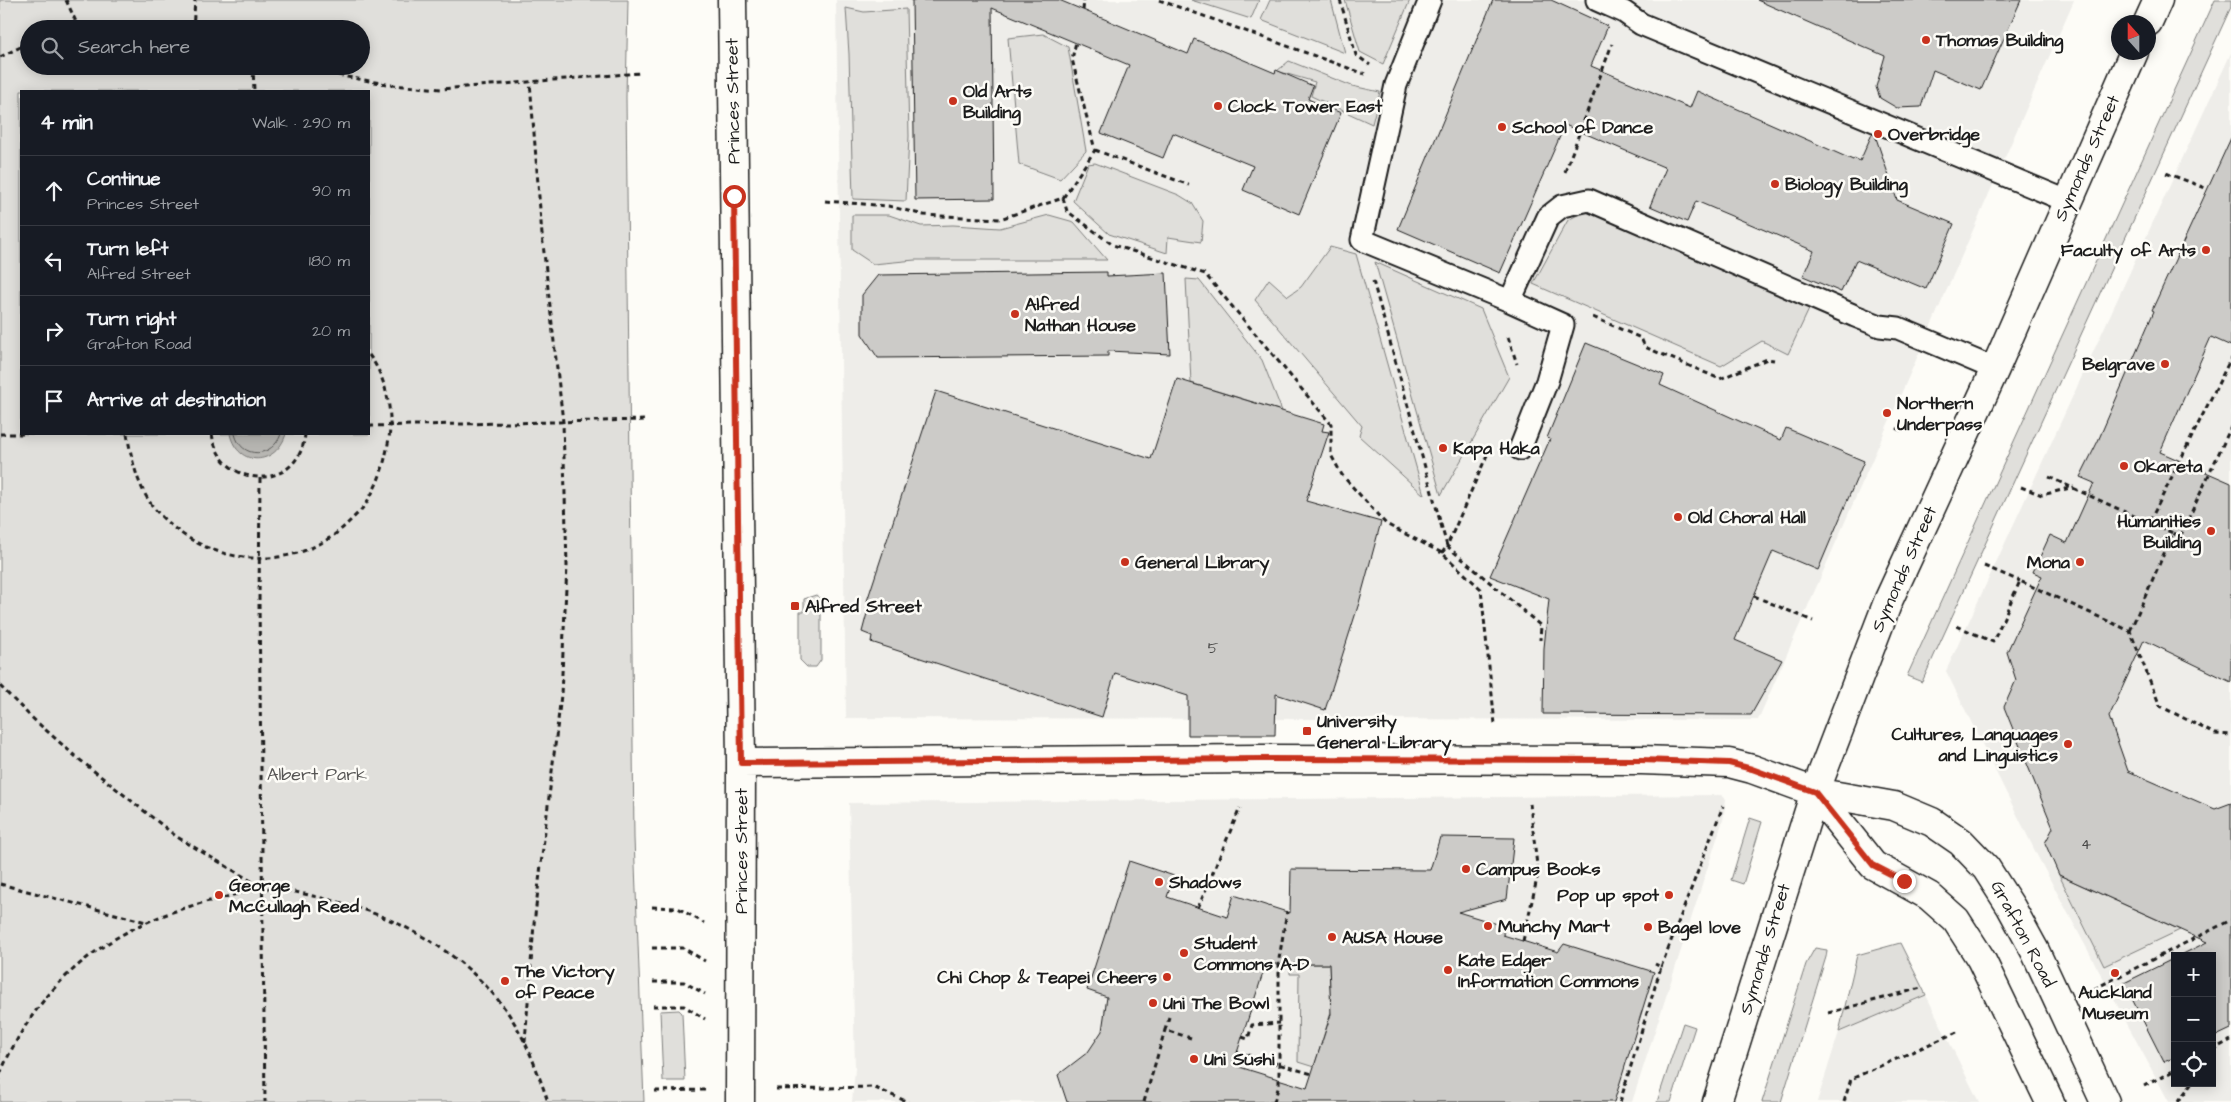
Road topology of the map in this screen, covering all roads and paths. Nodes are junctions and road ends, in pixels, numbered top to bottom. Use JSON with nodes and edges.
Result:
{"nodes":[{"id":1,"x":66,"y":0,"type":"edge"},
{"id":2,"x":195,"y":0,"type":"edge"},
{"id":3,"x":732,"y":0,"type":"edge"},
{"id":4,"x":1084,"y":0,"type":"edge"},
{"id":5,"x":1159,"y":0,"type":"edge"},
{"id":6,"x":1340,"y":0,"type":"edge"},
{"id":7,"x":1430,"y":0,"type":"edge"},
{"id":8,"x":1597,"y":0,"type":"edge"},
{"id":9,"x":2158,"y":0,"type":"edge"},
{"id":10,"x":1627,"y":6,"type":"edge"},
{"id":11,"x":1083,"y":10,"type":"dead end"},
{"id":12,"x":2151,"y":15,"type":"edge"},
{"id":13,"x":75,"y":20,"type":"edge"},
{"id":14,"x":194,"y":20,"type":"edge"},
{"id":15,"x":1076,"y":42,"type":"dead end"},
{"id":16,"x":20,"y":47,"type":"edge"},
{"id":17,"x":0,"y":57,"type":"edge"},
{"id":18,"x":2130,"y":60,"type":"edge"},
{"id":19,"x":640,"y":73,"type":"dead end"},
{"id":20,"x":253,"y":75,"type":"edge"},
{"id":21,"x":339,"y":75,"type":"edge"},
{"id":22,"x":530,"y":82,"type":"junction"},
{"id":23,"x":1396,"y":85,"type":"junction"},
{"id":24,"x":254,"y":90,"type":"edge"},
{"id":25,"x":1095,"y":150,"type":"junction"},
{"id":26,"x":2166,"y":173,"type":"dead end"},
{"id":27,"x":1189,"y":185,"type":"dead end"},
{"id":28,"x":2208,"y":189,"type":"dead end"},
{"id":29,"x":1063,"y":198,"type":"junction"},
{"id":30,"x":2068,"y":201,"type":"junction"},
{"id":31,"x":825,"y":202,"type":"dead end"},
{"id":32,"x":1548,"y":217,"type":"junction"},
{"id":33,"x":1362,"y":240,"type":"junction"},
{"id":34,"x":1510,"y":301,"type":"junction"},
{"id":35,"x":1563,"y":326,"type":"junction"},
{"id":36,"x":370,"y":357,"type":"edge"},
{"id":37,"x":2231,"y":358,"type":"edge"},
{"id":38,"x":1774,"y":360,"type":"dead end"},
{"id":39,"x":1995,"y":369,"type":"junction"},
{"id":40,"x":645,"y":420,"type":"dead end"},
{"id":41,"x":564,"y":422,"type":"junction"},
{"id":42,"x":391,"y":425,"type":"junction"},
{"id":43,"x":370,"y":426,"type":"edge"},
{"id":44,"x":2231,"y":427,"type":"edge"},
{"id":45,"x":1897,"y":428,"type":"dead end"},
{"id":46,"x":1902,"y":431,"type":"dead end"},
{"id":47,"x":0,"y":434,"type":"edge"},
{"id":48,"x":20,"y":434,"type":"edge"},
{"id":49,"x":127,"y":435,"type":"edge"},
{"id":50,"x":212,"y":435,"type":"edge"},
{"id":51,"x":305,"y":435,"type":"edge"},
{"id":52,"x":1520,"y":448,"type":"dead end"},
{"id":53,"x":2049,"y":477,"type":"dead end"},
{"id":54,"x":260,"y":478,"type":"junction"},
{"id":55,"x":2021,"y":486,"type":"dead end"},
{"id":56,"x":2074,"y":487,"type":"junction"},
{"id":57,"x":2149,"y":523,"type":"junction"},
{"id":58,"x":2172,"y":533,"type":"junction"},
{"id":59,"x":1447,"y":546,"type":"junction"},
{"id":60,"x":1442,"y":553,"type":"junction"},
{"id":61,"x":259,"y":559,"type":"junction"},
{"id":62,"x":1984,"y":566,"type":"dead end"},
{"id":63,"x":2020,"y":581,"type":"junction"},
{"id":64,"x":1754,"y":596,"type":"dead end"},
{"id":65,"x":1813,"y":621,"type":"dead end"},
{"id":66,"x":1957,"y":626,"type":"dead end"},
{"id":67,"x":2130,"y":631,"type":"junction"},
{"id":68,"x":1540,"y":640,"type":"dead end"},
{"id":69,"x":0,"y":686,"type":"edge"},
{"id":70,"x":1496,"y":732,"type":"dead end"},
{"id":71,"x":2231,"y":735,"type":"edge"},
{"id":72,"x":741,"y":763,"type":"junction"},
{"id":73,"x":1815,"y":792,"type":"junction"},
{"id":74,"x":1530,"y":804,"type":"dead end"},
{"id":75,"x":1723,"y":806,"type":"dead end"},
{"id":76,"x":1240,"y":808,"type":"dead end"},
{"id":77,"x":0,"y":884,"type":"edge"},
{"id":78,"x":263,"y":889,"type":"junction"},
{"id":79,"x":652,"y":907,"type":"dead end"},
{"id":80,"x":1198,"y":908,"type":"dead end"},
{"id":81,"x":1286,"y":911,"type":"dead end"},
{"id":82,"x":2231,"y":920,"type":"edge"},
{"id":83,"x":146,"y":922,"type":"junction"},
{"id":84,"x":704,"y":923,"type":"dead end"},
{"id":85,"x":1523,"y":941,"type":"dead end"},
{"id":86,"x":652,"y":948,"type":"dead end"},
{"id":87,"x":705,"y":961,"type":"dead end"},
{"id":88,"x":1654,"y":964,"type":"dead end"},
{"id":89,"x":1661,"y":967,"type":"junction"},
{"id":90,"x":653,"y":982,"type":"dead end"},
{"id":91,"x":1921,"y":988,"type":"dead end"},
{"id":92,"x":2094,"y":989,"type":"dead end"},
{"id":93,"x":706,"y":994,"type":"dead end"},
{"id":94,"x":653,"y":1006,"type":"dead end"},
{"id":95,"x":1828,"y":1013,"type":"dead end"},
{"id":96,"x":1169,"y":1017,"type":"dead end"},
{"id":97,"x":706,"y":1019,"type":"dead end"},
{"id":98,"x":1279,"y":1023,"type":"junction"},
{"id":99,"x":1165,"y":1030,"type":"junction"},
{"id":100,"x":1957,"y":1032,"type":"dead end"},
{"id":101,"x":1242,"y":1037,"type":"dead end"},
{"id":102,"x":1191,"y":1038,"type":"dead end"},
{"id":103,"x":2231,"y":1040,"type":"edge"},
{"id":104,"x":525,"y":1042,"type":"junction"},
{"id":105,"x":2218,"y":1047,"type":"joint"},
{"id":106,"x":2216,"y":1050,"type":"edge"},
{"id":107,"x":1236,"y":1052,"type":"dead end"},
{"id":108,"x":2171,"y":1072,"type":"edge"},
{"id":109,"x":0,"y":1074,"type":"edge"},
{"id":110,"x":1312,"y":1074,"type":"dead end"},
{"id":111,"x":2144,"y":1086,"type":"dead end"},
{"id":112,"x":2189,"y":1087,"type":"edge"},
{"id":113,"x":771,"y":1089,"type":"dead end"},
{"id":114,"x":709,"y":1090,"type":"dead end"},
{"id":115,"x":655,"y":1091,"type":"dead end"},
{"id":116,"x":265,"y":1102,"type":"edge"},
{"id":117,"x":548,"y":1102,"type":"edge"},
{"id":118,"x":740,"y":1102,"type":"edge"},
{"id":119,"x":908,"y":1102,"type":"edge"},
{"id":120,"x":1144,"y":1102,"type":"edge"},
{"id":121,"x":1274,"y":1102,"type":"edge"},
{"id":122,"x":1620,"y":1102,"type":"edge"},
{"id":123,"x":1717,"y":1102,"type":"edge"},
{"id":124,"x":1844,"y":1102,"type":"edge"},
{"id":125,"x":2050,"y":1102,"type":"edge"},
{"id":126,"x":2105,"y":1102,"type":"edge"},
{"id":127,"x":2178,"y":1102,"type":"edge"}],
"edges":[{"from":1,"to":13,"type":"path"},
{"from":2,"to":14,"type":"path"},
{"from":3,"to":72,"type":"street","name":"Princes Street"},
{"from":4,"to":11,"type":"path"},
{"from":5,"to":23,"type":"path"},
{"from":6,"to":23,"type":"path"},
{"from":7,"to":23,"type":"lane"},
{"from":8,"to":10,"type":"lane"},
{"from":9,"to":12,"type":"street"},
{"from":10,"to":30,"type":"lane"},
{"from":10,"to":32,"type":"path"},
{"from":15,"to":25,"type":"path"},
{"from":16,"to":17,"type":"path"},
{"from":18,"to":30,"type":"street","name":"Symonds Street"},
{"from":19,"to":22,"type":"path"},
{"from":20,"to":24,"type":"path"},
{"from":21,"to":22,"type":"path"},
{"from":22,"to":41,"type":"path"},
{"from":23,"to":33,"type":"lane"},
{"from":25,"to":27,"type":"path"},
{"from":25,"to":29,"type":"path"},
{"from":26,"to":28,"type":"path"},
{"from":29,"to":31,"type":"path"},
{"from":29,"to":60,"type":"path"},
{"from":30,"to":39,"type":"street","name":"Symonds Street"},
{"from":32,"to":34,"type":"lane"},
{"from":32,"to":39,"type":"lane"},
{"from":33,"to":34,"type":"lane"},
{"from":33,"to":59,"type":"path"},
{"from":34,"to":35,"type":"lane"},
{"from":35,"to":38,"type":"path"},
{"from":35,"to":52,"type":"lane"},
{"from":36,"to":42,"type":"path"},
{"from":37,"to":57,"type":"path"},
{"from":39,"to":73,"type":"street","name":"Symonds Street"},
{"from":40,"to":41,"type":"path"},
{"from":41,"to":42,"type":"path"},
{"from":41,"to":104,"type":"path"},
{"from":42,"to":43,"type":"path"},
{"from":42,"to":61,"type":"path"},
{"from":44,"to":58,"type":"path"},
{"from":45,"to":46,"type":"path"},
{"from":47,"to":48,"type":"path"},
{"from":49,"to":61,"type":"path"},
{"from":50,"to":54,"type":"path"},
{"from":51,"to":54,"type":"path"},
{"from":53,"to":56,"type":"path"},
{"from":54,"to":61,"type":"path"},
{"from":55,"to":56,"type":"path"},
{"from":56,"to":57,"type":"path"},
{"from":57,"to":58,"type":"path"},
{"from":58,"to":67,"type":"path"},
{"from":59,"to":60,"type":"path"},
{"from":59,"to":68,"type":"path"},
{"from":60,"to":70,"type":"path"},
{"from":61,"to":78,"type":"path"},
{"from":62,"to":63,"type":"path"},
{"from":63,"to":66,"type":"path"},
{"from":63,"to":67,"type":"path"},
{"from":64,"to":65,"type":"path"},
{"from":67,"to":71,"type":"path"},
{"from":69,"to":78,"type":"path"},
{"from":72,"to":73,"type":"street"},
{"from":72,"to":118,"type":"street","name":"Princes Street"},
{"from":73,"to":123,"type":"street","name":"Symonds Street"},
{"from":73,"to":125,"type":"street"},
{"from":73,"to":126,"type":"street","name":"Grafton Road"},
{"from":74,"to":85,"type":"path"},
{"from":75,"to":89,"type":"path"},
{"from":76,"to":80,"type":"path"},
{"from":77,"to":83,"type":"path"},
{"from":78,"to":83,"type":"path"},
{"from":78,"to":104,"type":"path"},
{"from":78,"to":116,"type":"path"},
{"from":79,"to":84,"type":"path"},
{"from":81,"to":98,"type":"path"},
{"from":82,"to":92,"type":"path"},
{"from":83,"to":109,"type":"path"},
{"from":86,"to":87,"type":"path"},
{"from":88,"to":89,"type":"path"},
{"from":89,"to":122,"type":"path"},
{"from":90,"to":93,"type":"path"},
{"from":91,"to":95,"type":"path"},
{"from":94,"to":97,"type":"path"},
{"from":96,"to":99,"type":"path"},
{"from":98,"to":101,"type":"path"},
{"from":98,"to":121,"type":"path"},
{"from":99,"to":102,"type":"path"},
{"from":99,"to":120,"type":"path"},
{"from":100,"to":124,"type":"path"},
{"from":103,"to":105,"type":"path"},
{"from":104,"to":117,"type":"path"},
{"from":105,"to":106,"type":"path"},
{"from":107,"to":110,"type":"path","bridge":true},
{"from":108,"to":111,"type":"path"},
{"from":112,"to":127,"type":"path"},
{"from":113,"to":119,"type":"path"},
{"from":114,"to":115,"type":"path"}]}
